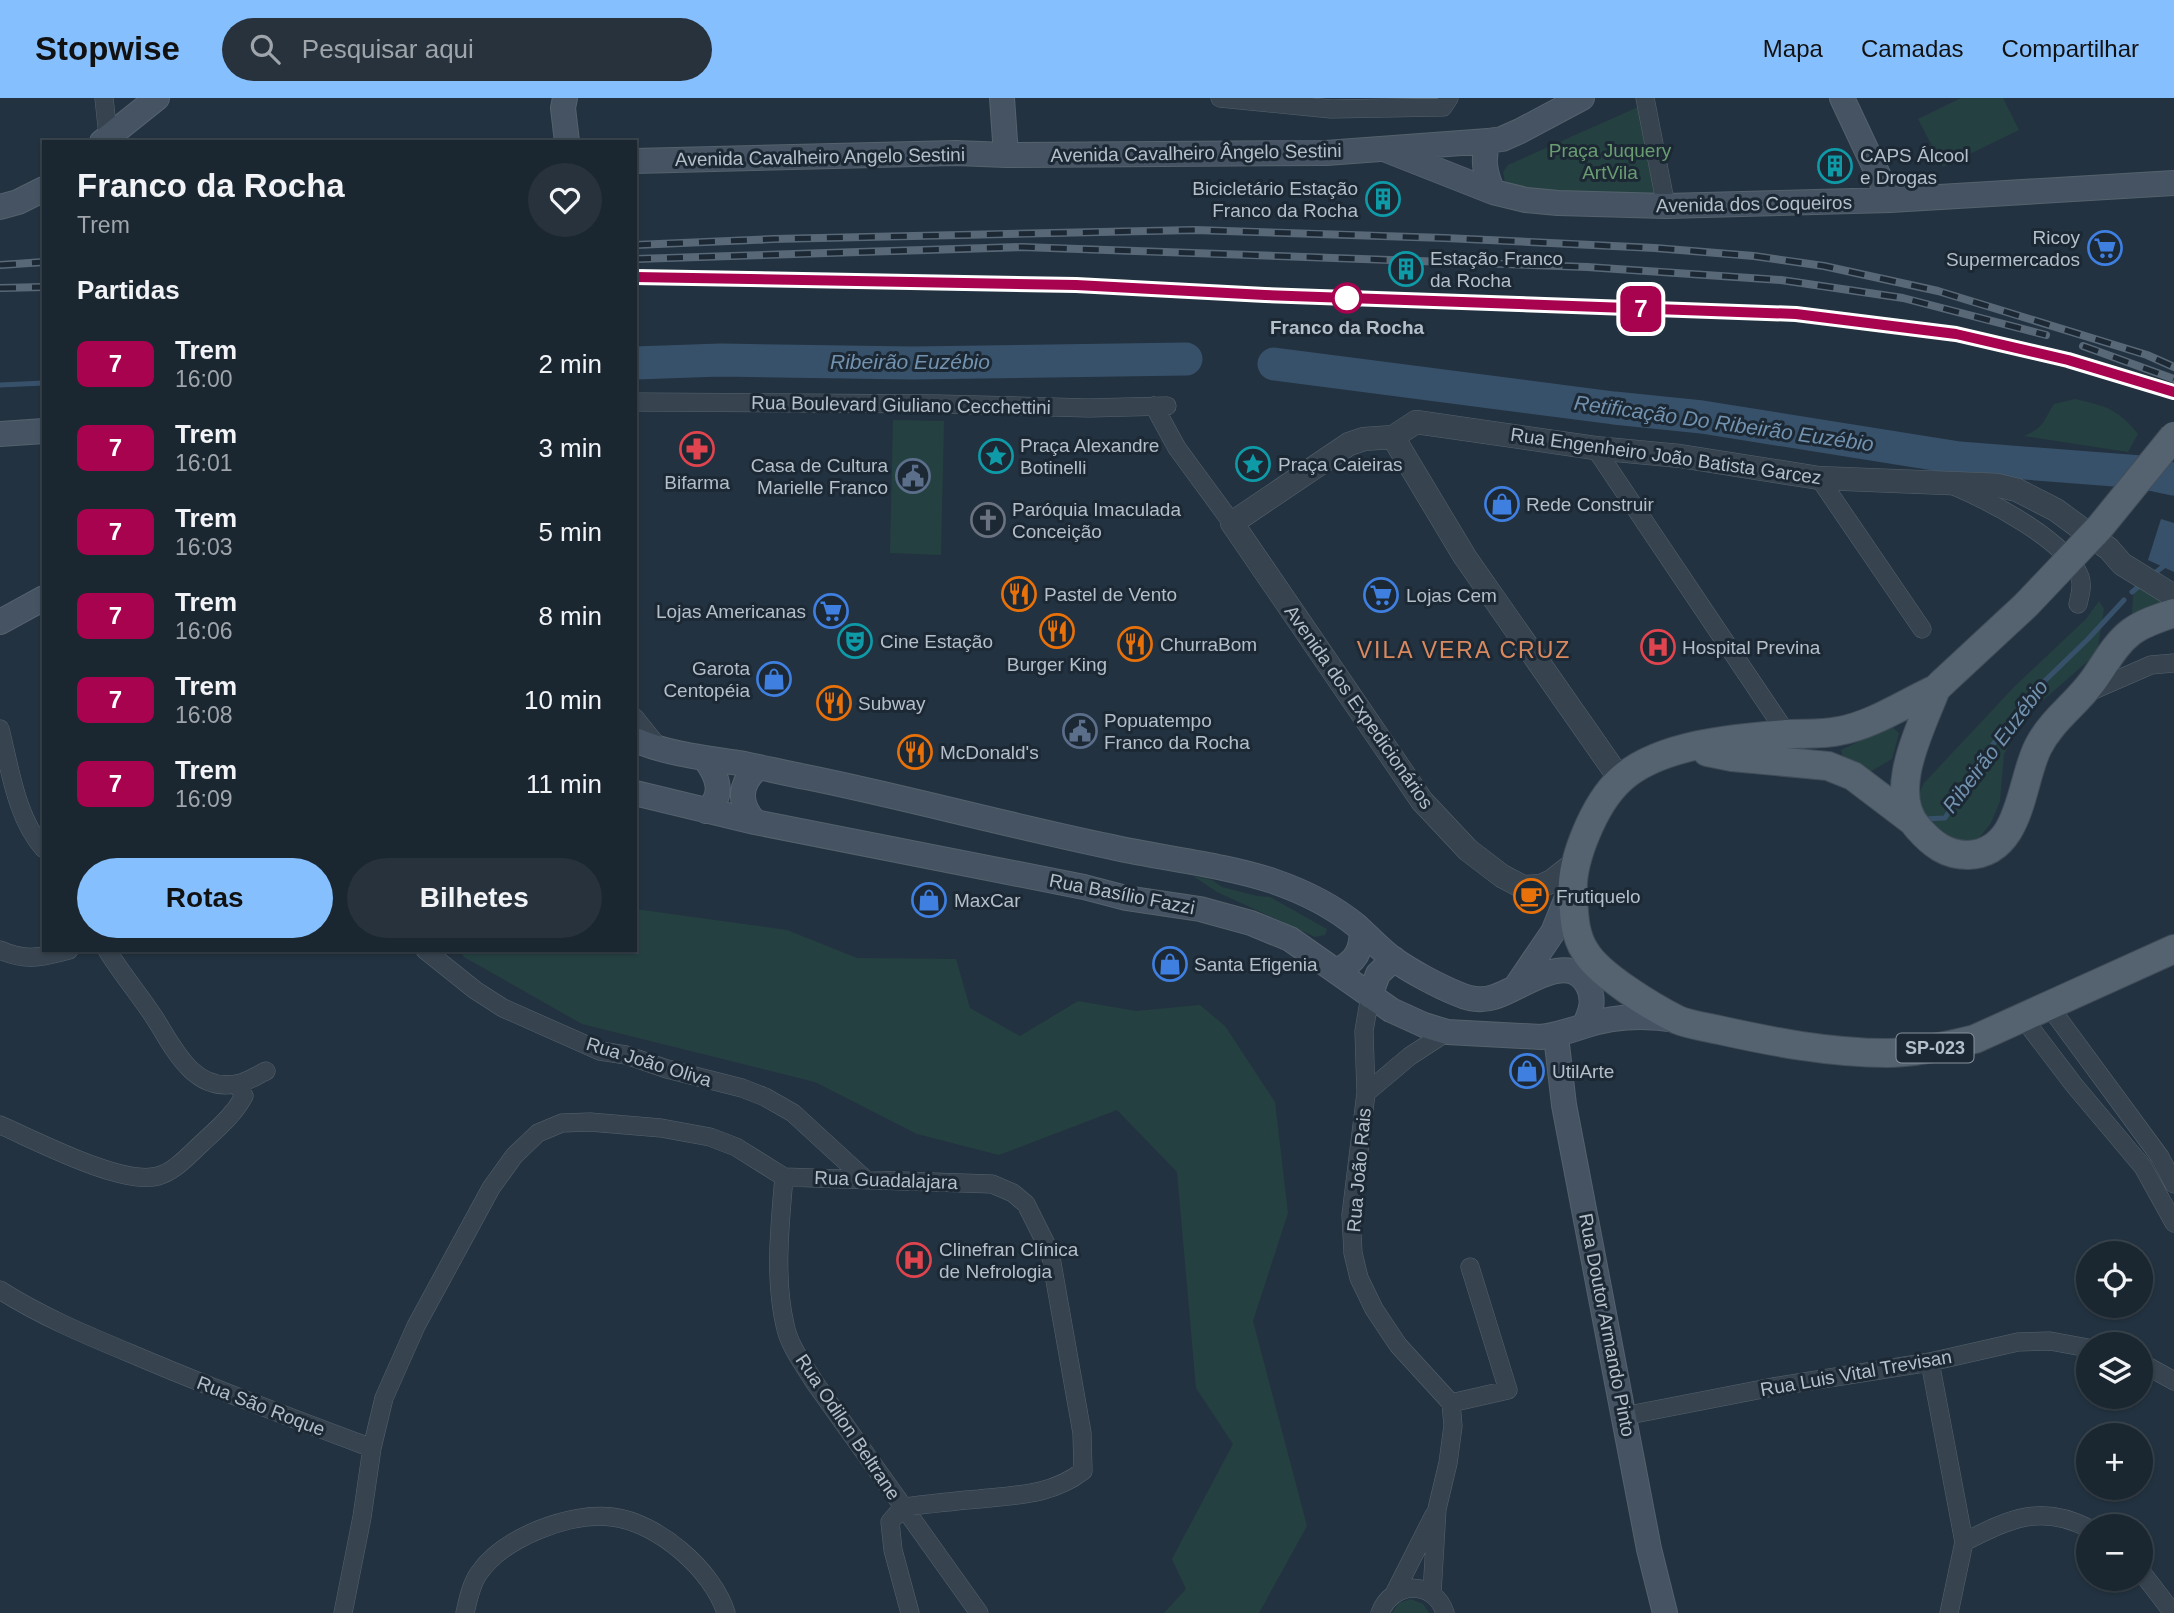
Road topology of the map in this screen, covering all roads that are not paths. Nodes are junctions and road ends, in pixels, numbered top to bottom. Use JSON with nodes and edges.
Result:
{"nodes":[{"id":1,"x":104,"y":98,"type":"edge"},
{"id":2,"x":157,"y":98,"type":"edge"},
{"id":3,"x":565,"y":98,"type":"edge"},
{"id":4,"x":1002,"y":98,"type":"edge"},
{"id":5,"x":1220,"y":98,"type":"edge"},
{"id":6,"x":1449,"y":98,"type":"edge"},
{"id":7,"x":1582,"y":98,"type":"edge"},
{"id":8,"x":1645,"y":98,"type":"edge"},
{"id":9,"x":1842,"y":98,"type":"edge"},
{"id":10,"x":105,"y":139,"type":"edge"},
{"id":11,"x":567,"y":140,"type":"edge"},
{"id":12,"x":1488,"y":141,"type":"junction"},
{"id":13,"x":1385,"y":149,"type":"junction"},
{"id":14,"x":1006,"y":155,"type":"junction"},
{"id":15,"x":637,"y":161,"type":"edge"},
{"id":16,"x":2174,"y":183,"type":"edge"},
{"id":17,"x":42,"y":190,"type":"edge"},
{"id":18,"x":1493,"y":192,"type":"junction"},
{"id":19,"x":1890,"y":200,"type":"junction"},
{"id":20,"x":1666,"y":206,"type":"junction"},
{"id":21,"x":0,"y":207,"type":"edge"},
{"id":22,"x":637,"y":402,"type":"edge"},
{"id":23,"x":42,"y":431,"type":"edge"},
{"id":24,"x":0,"y":434,"type":"edge"},
{"id":25,"x":2174,"y":436,"type":"edge"},
{"id":26,"x":1393,"y":437,"type":"junction"},
{"id":27,"x":1595,"y":448,"type":"junction"},
{"id":28,"x":1819,"y":478,"type":"junction"},
{"id":29,"x":1943,"y":482,"type":"junction"},
{"id":30,"x":1232,"y":523,"type":"junction"},
{"id":31,"x":2174,"y":596,"type":"edge"},
{"id":32,"x":42,"y":599,"type":"edge"},
{"id":33,"x":2078,"y":604,"type":"dead end"},
{"id":34,"x":2174,"y":613,"type":"edge"},
{"id":35,"x":0,"y":622,"type":"edge"},
{"id":36,"x":1922,"y":629,"type":"dead end"},
{"id":37,"x":2174,"y":663,"type":"edge"},
{"id":38,"x":1939,"y":686,"type":"junction"},
{"id":39,"x":2078,"y":697,"type":"junction"},
{"id":40,"x":637,"y":721,"type":"edge"},
{"id":41,"x":0,"y":729,"type":"edge"},
{"id":42,"x":1787,"y":734,"type":"junction"},
{"id":43,"x":637,"y":741,"type":"edge"},
{"id":44,"x":1689,"y":748,"type":"junction"},
{"id":45,"x":660,"y":749,"type":"junction"},
{"id":46,"x":705,"y":759,"type":"junction"},
{"id":47,"x":758,"y":768,"type":"junction"},
{"id":48,"x":1620,"y":779,"type":"junction"},
{"id":49,"x":637,"y":794,"type":"edge"},
{"id":50,"x":706,"y":811,"type":"junction"},
{"id":51,"x":1911,"y":820,"type":"junction"},
{"id":52,"x":755,"y":822,"type":"junction"},
{"id":53,"x":42,"y":846,"type":"edge"},
{"id":54,"x":1574,"y":874,"type":"junction"},
{"id":55,"x":1362,"y":932,"type":"junction"},
{"id":56,"x":2174,"y":949,"type":"edge"},
{"id":57,"x":0,"y":950,"type":"edge"},
{"id":58,"x":61,"y":952,"type":"edge"},
{"id":59,"x":108,"y":952,"type":"edge"},
{"id":60,"x":428,"y":952,"type":"edge"},
{"id":61,"x":1394,"y":959,"type":"junction"},
{"id":62,"x":1337,"y":971,"type":"junction"},
{"id":63,"x":1517,"y":986,"type":"junction"},
{"id":64,"x":1370,"y":996,"type":"junction"},
{"id":65,"x":2049,"y":1006,"type":"junction"},
{"id":66,"x":2023,"y":1018,"type":"junction"},
{"id":67,"x":1679,"y":1021,"type":"junction"},
{"id":68,"x":1584,"y":1026,"type":"junction"},
{"id":69,"x":1447,"y":1032,"type":"junction"},
{"id":70,"x":1556,"y":1036,"type":"junction"},
{"id":71,"x":266,"y":1071,"type":"dead end"},
{"id":72,"x":237,"y":1084,"type":"junction"},
{"id":73,"x":1366,"y":1093,"type":"junction"},
{"id":74,"x":0,"y":1125,"type":"edge"},
{"id":75,"x":2167,"y":1153,"type":"edge"},
{"id":76,"x":2143,"y":1167,"type":"junction"},
{"id":77,"x":784,"y":1177,"type":"junction"},
{"id":78,"x":866,"y":1180,"type":"junction"},
{"id":79,"x":2174,"y":1184,"type":"edge"},
{"id":80,"x":2174,"y":1223,"type":"edge"},
{"id":81,"x":1470,"y":1267,"type":"dead end"},
{"id":82,"x":0,"y":1290,"type":"edge"},
{"id":83,"x":2076,"y":1346,"type":"edge"},
{"id":84,"x":1930,"y":1362,"type":"junction"},
{"id":85,"x":2153,"y":1369,"type":"edge"},
{"id":86,"x":2174,"y":1381,"type":"edge"},
{"id":87,"x":1451,"y":1403,"type":"junction"},
{"id":88,"x":1624,"y":1416,"type":"junction"},
{"id":89,"x":372,"y":1448,"type":"junction"},
{"id":90,"x":903,"y":1507,"type":"junction"},
{"id":91,"x":1437,"y":1509,"type":"junction"},
{"id":92,"x":2076,"y":1522,"type":"edge"},
{"id":93,"x":1964,"y":1542,"type":"junction"},
{"id":94,"x":2153,"y":1587,"type":"edge"},
{"id":95,"x":1432,"y":1593,"type":"junction"},
{"id":96,"x":1382,"y":1606,"type":"edge"},
{"id":97,"x":1446,"y":1612,"type":"edge"},
{"id":98,"x":343,"y":1613,"type":"edge"},
{"id":99,"x":465,"y":1613,"type":"edge"},
{"id":100,"x":726,"y":1613,"type":"edge"},
{"id":101,"x":911,"y":1613,"type":"edge"},
{"id":102,"x":979,"y":1613,"type":"edge"},
{"id":103,"x":1665,"y":1613,"type":"edge"},
{"id":104,"x":1949,"y":1613,"type":"edge"},
{"id":105,"x":2173,"y":1613,"type":"edge"}],
"edges":[{"from":1,"to":10,"type":"street"},
{"from":2,"to":10,"type":"main road"},
{"from":3,"to":11,"type":"main road"},
{"from":4,"to":14,"type":"main road"},
{"from":5,"to":6,"type":"street"},
{"from":7,"to":12,"type":"main road","name":"Avenida Cavalheiro Ângelo Sestini"},
{"from":8,"to":20,"type":"street"},
{"from":9,"to":19,"type":"main road"},
{"from":12,"to":13,"type":"main road","name":"Avenida Cavalheiro Ângelo Sestini"},
{"from":12,"to":18,"type":"main road"},
{"from":13,"to":14,"type":"main road","name":"Avenida Cavalheiro Ângelo Sestini"},
{"from":13,"to":18,"type":"main road","name":"Avenida dos Coqueiros"},
{"from":14,"to":15,"type":"main road","name":"Avenida Cavalheiro Angelo Sestini"},
{"from":16,"to":19,"type":"main road","name":"Avenida dos Coqueiros"},
{"from":17,"to":21,"type":"main road"},
{"from":18,"to":20,"type":"main road","name":"Avenida dos Coqueiros"},
{"from":19,"to":20,"type":"main road","name":"Avenida dos Coqueiros"},
{"from":22,"to":30,"type":"street","name":"Rua Boulevard Giuliano Cecchettini"},
{"from":23,"to":24,"type":"main road"},
{"from":25,"to":38,"type":"main road","number":"SP-023","bridge":true},
{"from":26,"to":27,"type":"street","name":"Rua Engenheiro João Batista Garcez"},
{"from":26,"to":30,"type":"street"},
{"from":26,"to":48,"type":"street"},
{"from":27,"to":28,"type":"street","name":"Rua Engenheiro João Batista Garcez"},
{"from":27,"to":42,"type":"street"},
{"from":28,"to":29,"type":"street","name":"Rua Engenheiro João Batista Garcez"},
{"from":28,"to":36,"type":"street"},
{"from":29,"to":31,"type":"street","name":"Rua Engenheiro João Batista Garcez"},
{"from":29,"to":33,"type":"street","name":"Rua Engenheiro João Batista Garcez"},
{"from":30,"to":54,"type":"street","name":"Avenida dos Expedicionários"},
{"from":32,"to":35,"type":"main road"},
{"from":34,"to":39,"type":"main road"},
{"from":37,"to":39,"type":"street"},
{"from":38,"to":42,"type":"main road","number":"SP-023"},
{"from":38,"to":51,"type":"main road","number":"SP-023"},
{"from":39,"to":51,"type":"main road"},
{"from":40,"to":45,"type":"street"},
{"from":41,"to":53,"type":"street"},
{"from":42,"to":44,"type":"main road","number":"SP-023"},
{"from":43,"to":45,"type":"main road"},
{"from":44,"to":48,"type":"main road","number":"SP-023"},
{"from":44,"to":51,"type":"main road"},
{"from":45,"to":46,"type":"main road"},
{"from":46,"to":47,"type":"main road"},
{"from":46,"to":50,"type":"main road"},
{"from":47,"to":52,"type":"main road"},
{"from":47,"to":55,"type":"main road"},
{"from":48,"to":54,"type":"main road","number":"SP-023"},
{"from":49,"to":50,"type":"main road","name":"Rua Basílio Fazzi"},
{"from":50,"to":52,"type":"main road","name":"Rua Basílio Fazzi"},
{"from":52,"to":62,"type":"main road","name":"Rua Basílio Fazzi"},
{"from":54,"to":63,"type":"main road","number":"SP-023"},
{"from":54,"to":67,"type":"main road","number":"SP-023"},
{"from":55,"to":61,"type":"main road"},
{"from":55,"to":62,"type":"main road"},
{"from":56,"to":65,"type":"main road","number":"SP-023"},
{"from":57,"to":58,"type":"street"},
{"from":59,"to":72,"type":"street"},
{"from":60,"to":78,"type":"street","name":"Rua João Oliva"},
{"from":61,"to":63,"type":"main road"},
{"from":61,"to":64,"type":"main road"},
{"from":62,"to":64,"type":"main road","name":"Rua Basílio Fazzi"},
{"from":63,"to":68,"type":"main road"},
{"from":64,"to":69,"type":"main road","name":"Rua Basílio Fazzi"},
{"from":64,"to":73,"type":"street","name":"Rua João Rais"},
{"from":65,"to":66,"type":"main road","number":"SP-023"},
{"from":65,"to":75,"type":"street"},
{"from":66,"to":67,"type":"main road","number":"SP-023"},
{"from":66,"to":76,"type":"street"},
{"from":67,"to":68,"type":"main road","number":"SP-023"},
{"from":68,"to":70,"type":"main road","name":"Rua Basílio Fazzi"},
{"from":69,"to":70,"type":"main road","name":"Rua Basílio Fazzi"},
{"from":69,"to":73,"type":"street","name":"Rua João Rais"},
{"from":70,"to":88,"type":"main road","name":"Rua Doutor Armando Pinto"},
{"from":71,"to":72,"type":"street"},
{"from":72,"to":74,"type":"street"},
{"from":73,"to":87,"type":"street","name":"Rua João Rais"},
{"from":75,"to":76,"type":"street"},
{"from":75,"to":79,"type":"street"},
{"from":76,"to":80,"type":"street"},
{"from":77,"to":78,"type":"street","name":"Rua Guadalajara"},
{"from":77,"to":89,"type":"street","name":"Rua Guadalajara"},
{"from":77,"to":90,"type":"street","name":"Rua Odilon Beltrane"},
{"from":78,"to":90,"type":"street","name":"Rua Guadalajara"},
{"from":81,"to":87,"type":"street"},
{"from":82,"to":89,"type":"street","name":"Rua São Roque"},
{"from":83,"to":84,"type":"street","name":"Rua Luis Vital Trevisan"},
{"from":84,"to":88,"type":"street","name":"Rua Luis Vital Trevisan"},
{"from":84,"to":93,"type":"street"},
{"from":85,"to":86,"type":"street"},
{"from":87,"to":91,"type":"street"},
{"from":88,"to":103,"type":"main road","name":"Rua Doutor Armando Pinto"},
{"from":89,"to":98,"type":"street"},
{"from":90,"to":101,"type":"street"},
{"from":90,"to":102,"type":"street","name":"Rua Odilon Beltrane"},
{"from":91,"to":95,"type":"street"},
{"from":91,"to":96,"type":"street"},
{"from":92,"to":93,"type":"street"},
{"from":93,"to":104,"type":"street"},
{"from":94,"to":105,"type":"street"},
{"from":95,"to":96,"type":"street"},
{"from":95,"to":97,"type":"street"},
{"from":99,"to":100,"type":"street"}]}
